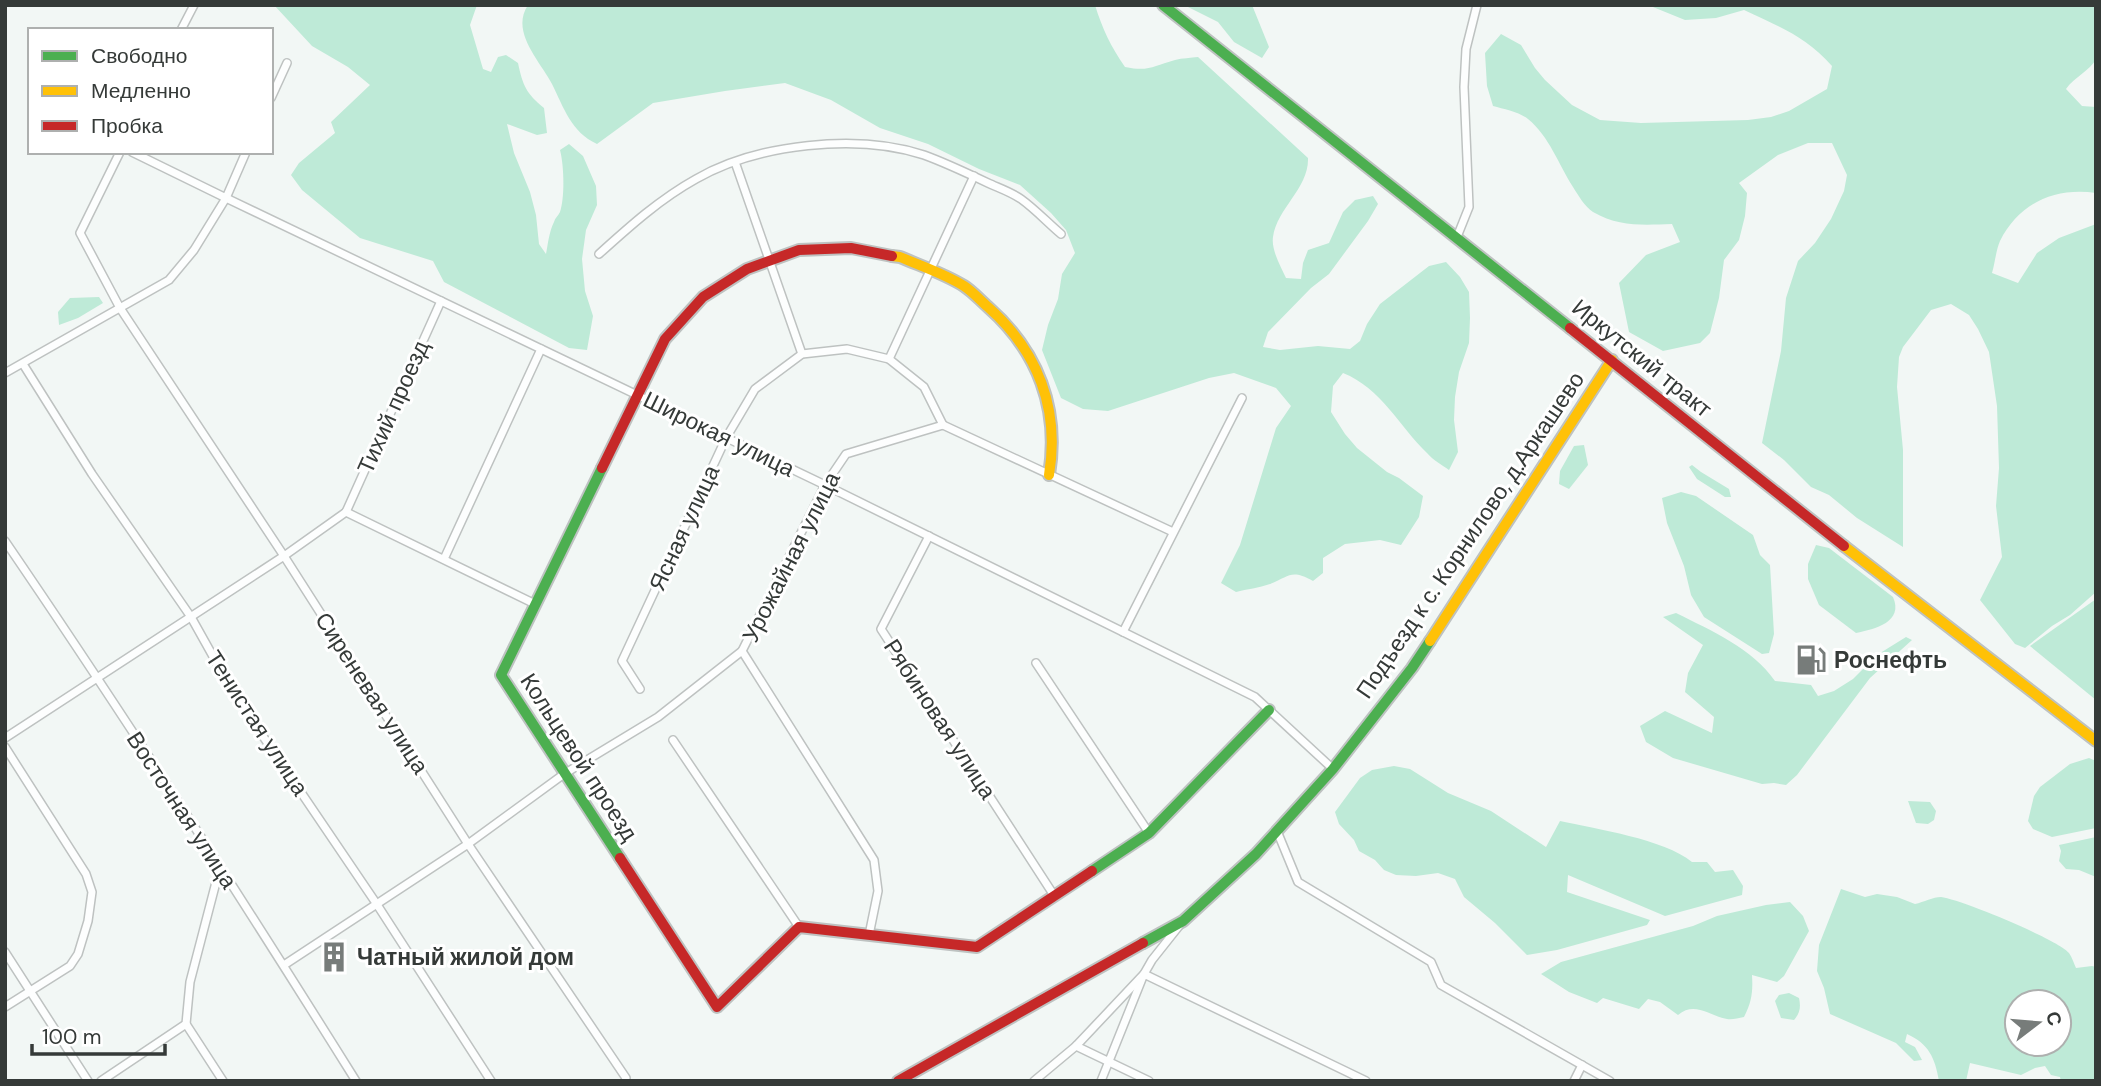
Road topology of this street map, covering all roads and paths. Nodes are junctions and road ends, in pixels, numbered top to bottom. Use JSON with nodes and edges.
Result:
{"nodes":[{"id":1,"x":194,"y":5,"type":"edge"},
{"id":2,"x":1163,"y":5,"type":"edge"},
{"id":3,"x":1477,"y":5,"type":"edge"},
{"id":4,"x":182,"y":28,"type":"edge"},
{"id":5,"x":287,"y":63,"type":"dead end"},
{"id":6,"x":273,"y":94,"type":"edge"},
{"id":7,"x":119,"y":154,"type":"edge"},
{"id":8,"x":136,"y":154,"type":"edge"},
{"id":9,"x":245,"y":154,"type":"edge"},
{"id":10,"x":735,"y":162,"type":"junction"},
{"id":11,"x":974,"y":176,"type":"junction"},
{"id":12,"x":226,"y":198,"type":"junction"},
{"id":13,"x":1061,"y":234,"type":"dead end"},
{"id":14,"x":1457,"y":237,"type":"junction"},
{"id":15,"x":599,"y":254,"type":"dead end"},
{"id":16,"x":769,"y":260,"type":"junction"},
{"id":17,"x":930,"y":270,"type":"junction"},
{"id":18,"x":440,"y":301,"type":"junction"},
{"id":19,"x":120,"y":307,"type":"junction"},
{"id":20,"x":541,"y":349,"type":"junction"},
{"id":21,"x":802,"y":354,"type":"junction"},
{"id":22,"x":889,"y":359,"type":"junction"},
{"id":23,"x":1612,"y":360,"type":"junction"},
{"id":24,"x":23,"y":364,"type":"junction"},
{"id":25,"x":5,"y":373,"type":"edge"},
{"id":26,"x":636,"y":395,"type":"junction"},
{"id":27,"x":1242,"y":398,"type":"dead end"},
{"id":28,"x":943,"y":425,"type":"junction"},
{"id":29,"x":726,"y":438,"type":"junction"},
{"id":30,"x":1049,"y":475,"type":"junction"},
{"id":31,"x":825,"y":485,"type":"junction"},
{"id":32,"x":346,"y":512,"type":"junction"},
{"id":33,"x":1173,"y":532,"type":"junction"},
{"id":34,"x":929,"y":536,"type":"junction"},
{"id":35,"x":5,"y":541,"type":"edge"},
{"id":36,"x":284,"y":556,"type":"junction"},
{"id":37,"x":444,"y":559,"type":"junction"},
{"id":38,"x":535,"y":604,"type":"junction"},
{"id":39,"x":191,"y":617,"type":"junction"},
{"id":40,"x":1123,"y":632,"type":"junction"},
{"id":41,"x":742,"y":651,"type":"junction"},
{"id":42,"x":1036,"y":663,"type":"dead end"},
{"id":43,"x":96,"y":678,"type":"junction"},
{"id":44,"x":640,"y":689,"type":"dead end"},
{"id":45,"x":1269,"y":710,"type":"junction"},
{"id":46,"x":5,"y":738,"type":"edge"},
{"id":47,"x":674,"y":740,"type":"dead end"},
{"id":48,"x":2096,"y":741,"type":"edge"},
{"id":49,"x":5,"y":747,"type":"edge"},
{"id":50,"x":1333,"y":769,"type":"junction"},
{"id":51,"x":564,"y":774,"type":"junction"},
{"id":52,"x":1277,"y":831,"type":"junction"},
{"id":53,"x":1149,"y":833,"type":"junction"},
{"id":54,"x":468,"y":844,"type":"junction"},
{"id":55,"x":220,"y":867,"type":"junction"},
{"id":56,"x":1055,"y":897,"type":"junction"},
{"id":57,"x":376,"y":903,"type":"junction"},
{"id":58,"x":1183,"y":921,"type":"junction"},
{"id":59,"x":799,"y":927,"type":"junction"},
{"id":60,"x":869,"y":935,"type":"junction"},
{"id":61,"x":5,"y":951,"type":"edge"},
{"id":62,"x":284,"y":965,"type":"junction"},
{"id":63,"x":1144,"y":974,"type":"junction"},
{"id":64,"x":32,"y":991,"type":"junction"},
{"id":65,"x":5,"y":1007,"type":"edge"},
{"id":66,"x":186,"y":1024,"type":"junction"},
{"id":67,"x":1076,"y":1046,"type":"junction"},
{"id":68,"x":1109,"y":1062,"type":"junction"},
{"id":69,"x":1582,"y":1065,"type":"junction"},
{"id":70,"x":626,"y":1079,"type":"edge"},
{"id":71,"x":88,"y":1081,"type":"edge"},
{"id":72,"x":101,"y":1081,"type":"edge"},
{"id":73,"x":223,"y":1081,"type":"edge"},
{"id":74,"x":356,"y":1081,"type":"edge"},
{"id":75,"x":491,"y":1081,"type":"edge"},
{"id":76,"x":898,"y":1081,"type":"edge"},
{"id":77,"x":1034,"y":1081,"type":"edge"},
{"id":78,"x":1101,"y":1081,"type":"edge"},
{"id":79,"x":1149,"y":1081,"type":"edge"},
{"id":80,"x":1366,"y":1081,"type":"edge"},
{"id":81,"x":1574,"y":1081,"type":"edge"},
{"id":82,"x":1610,"y":1081,"type":"edge"}],
"edges":[{"from":1,"to":4,"type":"street"},
{"from":2,"to":14,"type":"street","name":"Иркутский тракт"},
{"from":3,"to":14,"type":"street"},
{"from":5,"to":6,"type":"street"},
{"from":7,"to":19,"type":"street","name":"Сиреневая улица"},
{"from":8,"to":12,"type":"street","name":"Широкая улица"},
{"from":9,"to":12,"type":"street"},
{"from":10,"to":11,"type":"street"},
{"from":10,"to":15,"type":"street"},
{"from":10,"to":16,"type":"street"},
{"from":11,"to":13,"type":"street"},
{"from":11,"to":17,"type":"street"},
{"from":12,"to":18,"type":"street","name":"Широкая улица"},
{"from":12,"to":19,"type":"street"},
{"from":14,"to":23,"type":"street","name":"Иркутский тракт"},
{"from":16,"to":17,"type":"street","name":"Кольцевой проезд"},
{"from":16,"to":21,"type":"street"},
{"from":16,"to":26,"type":"street","name":"Кольцевой проезд"},
{"from":17,"to":22,"type":"street"},
{"from":17,"to":30,"type":"street","name":"Кольцевой проезд"},
{"from":18,"to":20,"type":"street","name":"Широкая улица"},
{"from":18,"to":32,"type":"street","name":"Тихий проезд"},
{"from":19,"to":24,"type":"street"},
{"from":19,"to":36,"type":"street","name":"Сиреневая улица"},
{"from":20,"to":26,"type":"street","name":"Широкая улица"},
{"from":20,"to":37,"type":"street"},
{"from":21,"to":22,"type":"street"},
{"from":21,"to":29,"type":"street","name":"Ясная улица"},
{"from":22,"to":28,"type":"street"},
{"from":23,"to":48,"type":"street","name":"Иркутский тракт"},
{"from":23,"to":50,"type":"street","name":"Подъезд к с. Корнилово, д.Аркашево"},
{"from":24,"to":25,"type":"street"},
{"from":24,"to":39,"type":"street","name":"Тенистая улица"},
{"from":26,"to":29,"type":"street","name":"Широкая улица"},
{"from":26,"to":38,"type":"street","name":"Кольцевой проезд"},
{"from":27,"to":33,"type":"street"},
{"from":28,"to":30,"type":"street"},
{"from":28,"to":31,"type":"street","name":"Урожайная улица"},
{"from":29,"to":31,"type":"street","name":"Широкая улица"},
{"from":29,"to":44,"type":"street","name":"Ясная улица"},
{"from":30,"to":33,"type":"street"},
{"from":31,"to":34,"type":"street","name":"Широкая улица"},
{"from":31,"to":41,"type":"street","name":"Урожайная улица"},
{"from":32,"to":36,"type":"street"},
{"from":32,"to":37,"type":"street"},
{"from":33,"to":40,"type":"street"},
{"from":34,"to":40,"type":"street","name":"Широкая улица"},
{"from":34,"to":56,"type":"street","name":"Рябиновая улица"},
{"from":35,"to":43,"type":"street","name":"Восточная улица"},
{"from":36,"to":39,"type":"street"},
{"from":36,"to":54,"type":"street","name":"Сиреневая улица"},
{"from":37,"to":38,"type":"street"},
{"from":38,"to":51,"type":"street","name":"Кольцевой проезд"},
{"from":39,"to":43,"type":"street"},
{"from":39,"to":57,"type":"street","name":"Тенистая улица"},
{"from":40,"to":45,"type":"street","name":"Широкая улица"},
{"from":41,"to":51,"type":"street"},
{"from":41,"to":60,"type":"street","name":"Урожайная улица"},
{"from":42,"to":53,"type":"street"},
{"from":43,"to":46,"type":"street"},
{"from":43,"to":55,"type":"street","name":"Восточная улица"},
{"from":45,"to":50,"type":"street","name":"Широкая улица"},
{"from":45,"to":53,"type":"street"},
{"from":47,"to":59,"type":"street"},
{"from":49,"to":64,"type":"street"},
{"from":50,"to":52,"type":"street","name":"Подъезд к с. Корнилово, д.Аркашево"},
{"from":51,"to":54,"type":"street"},
{"from":51,"to":59,"type":"street","name":"Кольцевой проезд"},
{"from":52,"to":58,"type":"street","name":"Подъезд к с. Корнилово, д.Аркашево"},
{"from":52,"to":69,"type":"street"},
{"from":53,"to":56,"type":"street"},
{"from":54,"to":57,"type":"street"},
{"from":54,"to":70,"type":"street","name":"Сиреневая улица"},
{"from":55,"to":62,"type":"street","name":"Восточная улица"},
{"from":55,"to":66,"type":"street"},
{"from":56,"to":60,"type":"street"},
{"from":57,"to":62,"type":"street"},
{"from":57,"to":75,"type":"street","name":"Тенистая улица"},
{"from":58,"to":63,"type":"street"},
{"from":58,"to":76,"type":"street","name":"Подъезд к с. Корнилово, д.Аркашево"},
{"from":59,"to":60,"type":"street"},
{"from":61,"to":64,"type":"street"},
{"from":62,"to":74,"type":"street","name":"Восточная улица"},
{"from":63,"to":67,"type":"street"},
{"from":63,"to":68,"type":"street"},
{"from":63,"to":80,"type":"street"},
{"from":64,"to":65,"type":"street"},
{"from":64,"to":71,"type":"street"},
{"from":66,"to":72,"type":"street"},
{"from":66,"to":73,"type":"street"},
{"from":67,"to":68,"type":"street"},
{"from":67,"to":77,"type":"street"},
{"from":68,"to":78,"type":"street"},
{"from":68,"to":79,"type":"street"},
{"from":69,"to":81,"type":"street"},
{"from":69,"to":82,"type":"street"}]}
